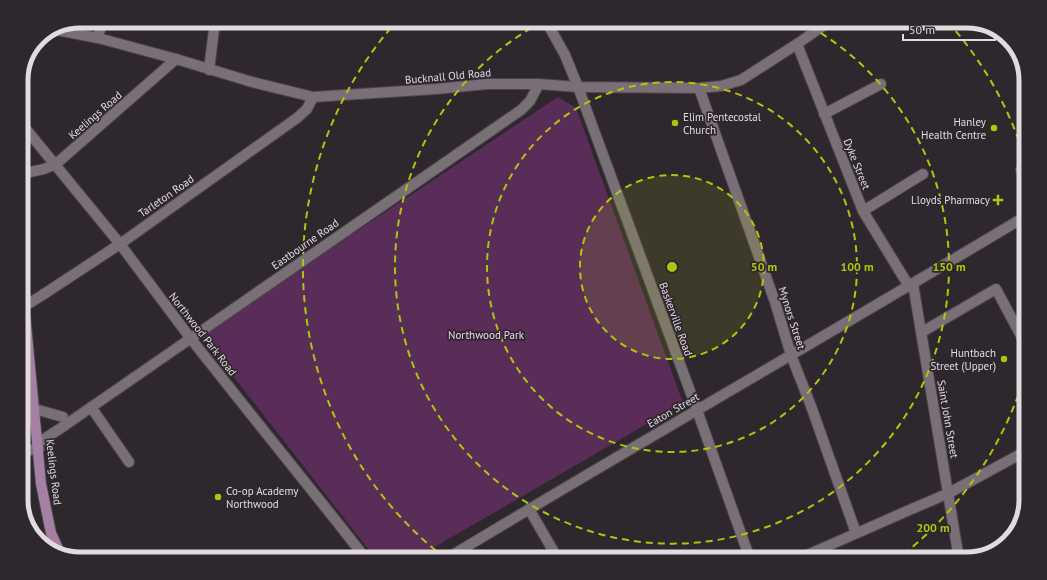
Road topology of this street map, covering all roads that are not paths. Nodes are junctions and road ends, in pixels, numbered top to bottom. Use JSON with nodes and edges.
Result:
{"nodes":[{"id":1,"x":100,"y":28,"type":"edge"},
{"id":2,"x":213,"y":28,"type":"edge"},
{"id":3,"x":550,"y":28,"type":"edge"},
{"id":4,"x":820,"y":28,"type":"edge"},
{"id":5,"x":63,"y":31,"type":"edge"},
{"id":6,"x":98,"y":38,"type":"junction"},
{"id":7,"x":797,"y":44,"type":"junction"},
{"id":8,"x":176,"y":59,"type":"junction"},
{"id":9,"x":209,"y":70,"type":"junction"},
{"id":10,"x":539,"y":84,"type":"junction"},
{"id":11,"x":881,"y":84,"type":"dead end"},
{"id":12,"x":578,"y":87,"type":"junction"},
{"id":13,"x":699,"y":88,"type":"junction"},
{"id":14,"x":313,"y":97,"type":"junction"},
{"id":15,"x":824,"y":114,"type":"junction"},
{"id":16,"x":28,"y":131,"type":"edge"},
{"id":17,"x":56,"y":164,"type":"junction"},
{"id":18,"x":28,"y":172,"type":"edge"},
{"id":19,"x":923,"y":174,"type":"dead end"},
{"id":20,"x":863,"y":211,"type":"junction"},
{"id":21,"x":1019,"y":220,"type":"edge"},
{"id":22,"x":120,"y":244,"type":"junction"},
{"id":23,"x":911,"y":285,"type":"junction"},
{"id":24,"x":28,"y":304,"type":"edge"},
{"id":25,"x":922,"y":332,"type":"junction"},
{"id":26,"x":1019,"y":332,"type":"edge"},
{"id":27,"x":28,"y":337,"type":"edge"},
{"id":28,"x":191,"y":338,"type":"junction"},
{"id":29,"x":791,"y":356,"type":"junction"},
{"id":30,"x":91,"y":407,"type":"junction"},
{"id":31,"x":35,"y":410,"type":"junction"},
{"id":32,"x":697,"y":410,"type":"junction"},
{"id":33,"x":64,"y":422,"type":"junction"},
{"id":34,"x":38,"y":446,"type":"junction"},
{"id":35,"x":28,"y":449,"type":"edge"},
{"id":36,"x":1019,"y":455,"type":"edge"},
{"id":37,"x":129,"y":462,"type":"dead end"},
{"id":38,"x":948,"y":493,"type":"junction"},
{"id":39,"x":529,"y":509,"type":"junction"},
{"id":40,"x":856,"y":533,"type":"junction"},
{"id":41,"x":55,"y":546,"type":"edge"},
{"id":42,"x":361,"y":552,"type":"edge"},
{"id":43,"x":458,"y":552,"type":"edge"},
{"id":44,"x":554,"y":552,"type":"edge"},
{"id":45,"x":748,"y":552,"type":"edge"},
{"id":46,"x":814,"y":552,"type":"edge"},
{"id":47,"x":958,"y":552,"type":"edge"}],
"edges":[{"from":1,"to":6,"type":"street"},
{"from":2,"to":9,"type":"street"},
{"from":3,"to":12,"type":"street","name":"Baskerville Road"},
{"from":4,"to":7,"type":"street","name":"Bucknall Old Road"},
{"from":5,"to":6,"type":"street","name":"Bucknall Old Road"},
{"from":6,"to":8,"type":"street","name":"Bucknall Old Road"},
{"from":7,"to":13,"type":"street","name":"Bucknall Old Road"},
{"from":7,"to":15,"type":"street","name":"Dyke Street"},
{"from":8,"to":9,"type":"street","name":"Bucknall Old Road"},
{"from":8,"to":17,"type":"street","name":"Keelings Road"},
{"from":9,"to":14,"type":"street","name":"Bucknall Old Road"},
{"from":10,"to":12,"type":"street","name":"Bucknall Old Road"},
{"from":10,"to":14,"type":"street","name":"Bucknall Old Road"},
{"from":10,"to":28,"type":"street","name":"Eastbourne Road"},
{"from":11,"to":15,"type":"street"},
{"from":12,"to":13,"type":"street","name":"Bucknall Old Road"},
{"from":12,"to":32,"type":"street","name":"Baskerville Road"},
{"from":13,"to":29,"type":"street","name":"Mynors Street"},
{"from":14,"to":22,"type":"street","name":"Tarleton Road"},
{"from":15,"to":20,"type":"street","name":"Dyke Street"},
{"from":16,"to":17,"type":"street","name":"Northwood Park Road"},
{"from":17,"to":18,"type":"street","name":"Keelings Road"},
{"from":17,"to":22,"type":"street","name":"Northwood Park Road"},
{"from":19,"to":20,"type":"street"},
{"from":20,"to":23,"type":"street","name":"Dyke Street"},
{"from":21,"to":23,"type":"street","name":"Eaton Street"},
{"from":22,"to":24,"type":"street","name":"Tarleton Road"},
{"from":22,"to":28,"type":"street","name":"Northwood Park Road"},
{"from":23,"to":25,"type":"street","name":"Saint John Street"},
{"from":23,"to":29,"type":"street","name":"Eaton Street"},
{"from":25,"to":26,"type":"street"},
{"from":25,"to":38,"type":"street","name":"Saint John Street"},
{"from":27,"to":31,"type":"main road","name":"Keelings Road"},
{"from":28,"to":30,"type":"street","name":"Eastbourne Road"},
{"from":28,"to":42,"type":"street","name":"Northwood Park Road"},
{"from":29,"to":32,"type":"street","name":"Eaton Street"},
{"from":29,"to":40,"type":"street","name":"Mynors Street"},
{"from":30,"to":33,"type":"street","name":"Eastbourne Road"},
{"from":30,"to":37,"type":"street"},
{"from":31,"to":33,"type":"street"},
{"from":31,"to":34,"type":"main road","name":"Keelings Road"},
{"from":32,"to":39,"type":"street","name":"Eaton Street"},
{"from":32,"to":45,"type":"street","name":"Baskerville Road"},
{"from":33,"to":34,"type":"street","name":"Eastbourne Road"},
{"from":34,"to":35,"type":"street"},
{"from":34,"to":41,"type":"main road","name":"Keelings Road"},
{"from":36,"to":38,"type":"street"},
{"from":38,"to":40,"type":"street"},
{"from":38,"to":47,"type":"street","name":"Saint John Street"},
{"from":39,"to":43,"type":"street","name":"Eaton Street"},
{"from":39,"to":44,"type":"street"},
{"from":40,"to":46,"type":"street"}]}
